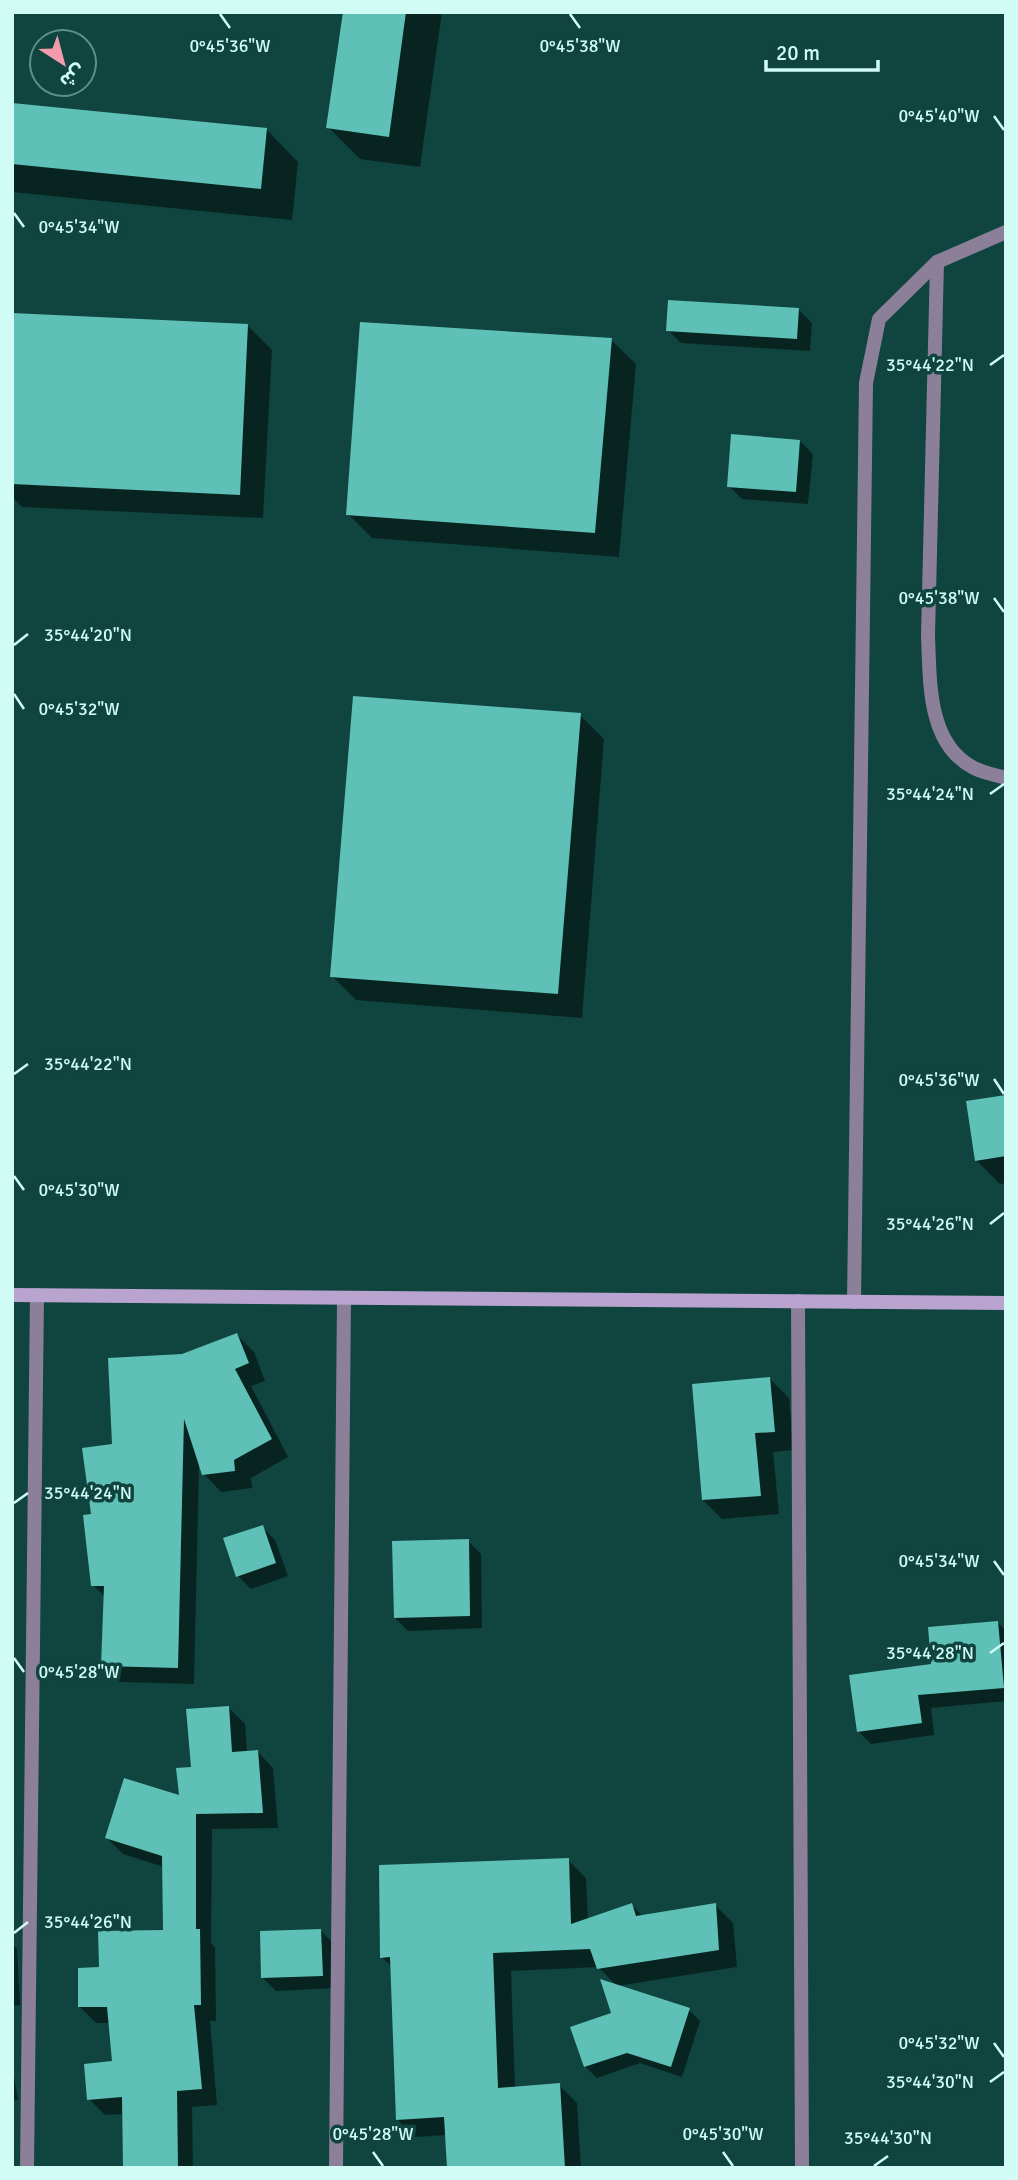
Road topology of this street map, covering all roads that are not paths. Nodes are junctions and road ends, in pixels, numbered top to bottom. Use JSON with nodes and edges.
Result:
{"nodes":[{"id":1,"x":1006,"y":232,"type":"edge"},
{"id":2,"x":936,"y":262,"type":"junction"},
{"id":3,"x":1006,"y":778,"type":"edge"},
{"id":4,"x":12,"y":1295,"type":"edge"},
{"id":5,"x":37,"y":1295,"type":"junction"},
{"id":6,"x":344,"y":1298,"type":"junction"},
{"id":7,"x":798,"y":1301,"type":"junction"},
{"id":8,"x":854,"y":1302,"type":"junction"},
{"id":9,"x":1006,"y":1303,"type":"edge"},
{"id":10,"x":27,"y":2168,"type":"edge"},
{"id":11,"x":336,"y":2168,"type":"edge"},
{"id":12,"x":802,"y":2168,"type":"edge"}],
"edges":[{"from":1,"to":2,"type":"street"},
{"from":2,"to":3,"type":"street"},
{"from":2,"to":8,"type":"street"},
{"from":4,"to":5,"type":"main road"},
{"from":5,"to":6,"type":"main road"},
{"from":5,"to":10,"type":"street"},
{"from":6,"to":7,"type":"main road"},
{"from":6,"to":11,"type":"street"},
{"from":7,"to":8,"type":"main road"},
{"from":7,"to":12,"type":"street"},
{"from":8,"to":9,"type":"main road"}]}
